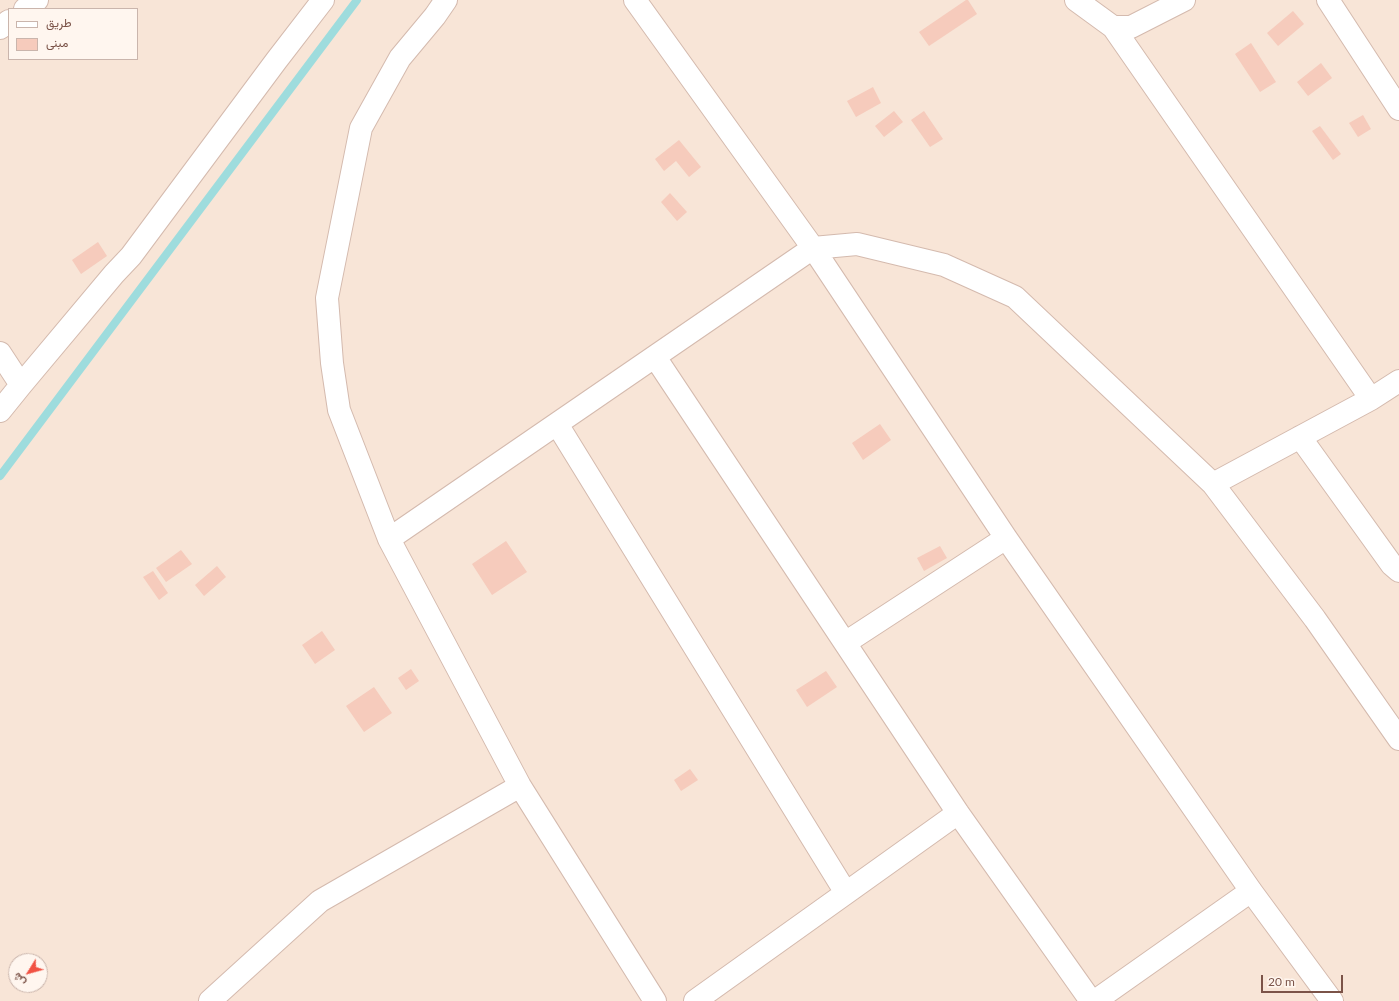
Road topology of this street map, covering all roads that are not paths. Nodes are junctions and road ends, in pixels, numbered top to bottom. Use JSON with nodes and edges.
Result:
{"nodes":[{"id":1,"x":37,"y":0,"type":"edge"},
{"id":2,"x":323,"y":0,"type":"edge"},
{"id":3,"x":446,"y":0,"type":"edge"},
{"id":4,"x":635,"y":0,"type":"edge"},
{"id":5,"x":1076,"y":0,"type":"edge"},
{"id":6,"x":1184,"y":0,"type":"edge"},
{"id":7,"x":1328,"y":0,"type":"edge"},
{"id":8,"x":26,"y":8,"type":"edge"},
{"id":9,"x":1113,"y":27,"type":"junction"},
{"id":10,"x":1399,"y":109,"type":"edge"},
{"id":11,"x":813,"y":248,"type":"junction"},
{"id":12,"x":0,"y":353,"type":"edge"},
{"id":13,"x":655,"y":357,"type":"junction"},
{"id":14,"x":1399,"y":381,"type":"edge"},
{"id":15,"x":21,"y":385,"type":"junction"},
{"id":16,"x":1371,"y":399,"type":"junction"},
{"id":17,"x":0,"y":411,"type":"edge"},
{"id":18,"x":557,"y":424,"type":"junction"},
{"id":19,"x":1300,"y":437,"type":"junction"},
{"id":20,"x":1214,"y":484,"type":"junction"},
{"id":21,"x":1006,"y":538,"type":"junction"},
{"id":22,"x":389,"y":539,"type":"junction"},
{"id":23,"x":1397,"y":565,"type":"edge"},
{"id":24,"x":845,"y":643,"type":"junction"},
{"id":25,"x":1399,"y":740,"type":"edge"},
{"id":26,"x":520,"y":786,"type":"junction"},
{"id":27,"x":958,"y":813,"type":"junction"},
{"id":28,"x":1251,"y":891,"type":"junction"},
{"id":29,"x":846,"y":893,"type":"junction"},
{"id":30,"x":210,"y":1001,"type":"edge"},
{"id":31,"x":655,"y":1001,"type":"edge"},
{"id":32,"x":695,"y":1001,"type":"edge"},
{"id":33,"x":1091,"y":1001,"type":"edge"},
{"id":34,"x":1095,"y":1001,"type":"edge"},
{"id":35,"x":1332,"y":1001,"type":"edge"}],
"edges":[{"from":1,"to":8,"type":"street"},
{"from":2,"to":15,"type":"street"},
{"from":3,"to":22,"type":"street"},
{"from":4,"to":11,"type":"street"},
{"from":5,"to":9,"type":"street"},
{"from":6,"to":9,"type":"street"},
{"from":7,"to":10,"type":"street"},
{"from":9,"to":16,"type":"street"},
{"from":11,"to":13,"type":"street"},
{"from":11,"to":20,"type":"street"},
{"from":11,"to":21,"type":"street"},
{"from":12,"to":15,"type":"street"},
{"from":13,"to":18,"type":"street"},
{"from":13,"to":24,"type":"street"},
{"from":14,"to":16,"type":"street"},
{"from":15,"to":17,"type":"street"},
{"from":16,"to":19,"type":"street"},
{"from":18,"to":22,"type":"street"},
{"from":18,"to":29,"type":"street"},
{"from":19,"to":20,"type":"street"},
{"from":19,"to":23,"type":"street"},
{"from":20,"to":25,"type":"street"},
{"from":21,"to":24,"type":"street"},
{"from":21,"to":28,"type":"street"},
{"from":22,"to":26,"type":"street"},
{"from":24,"to":27,"type":"street"},
{"from":26,"to":30,"type":"street"},
{"from":26,"to":31,"type":"street"},
{"from":27,"to":29,"type":"street"},
{"from":27,"to":33,"type":"street"},
{"from":28,"to":34,"type":"street"},
{"from":28,"to":35,"type":"street"},
{"from":29,"to":32,"type":"street"}]}
